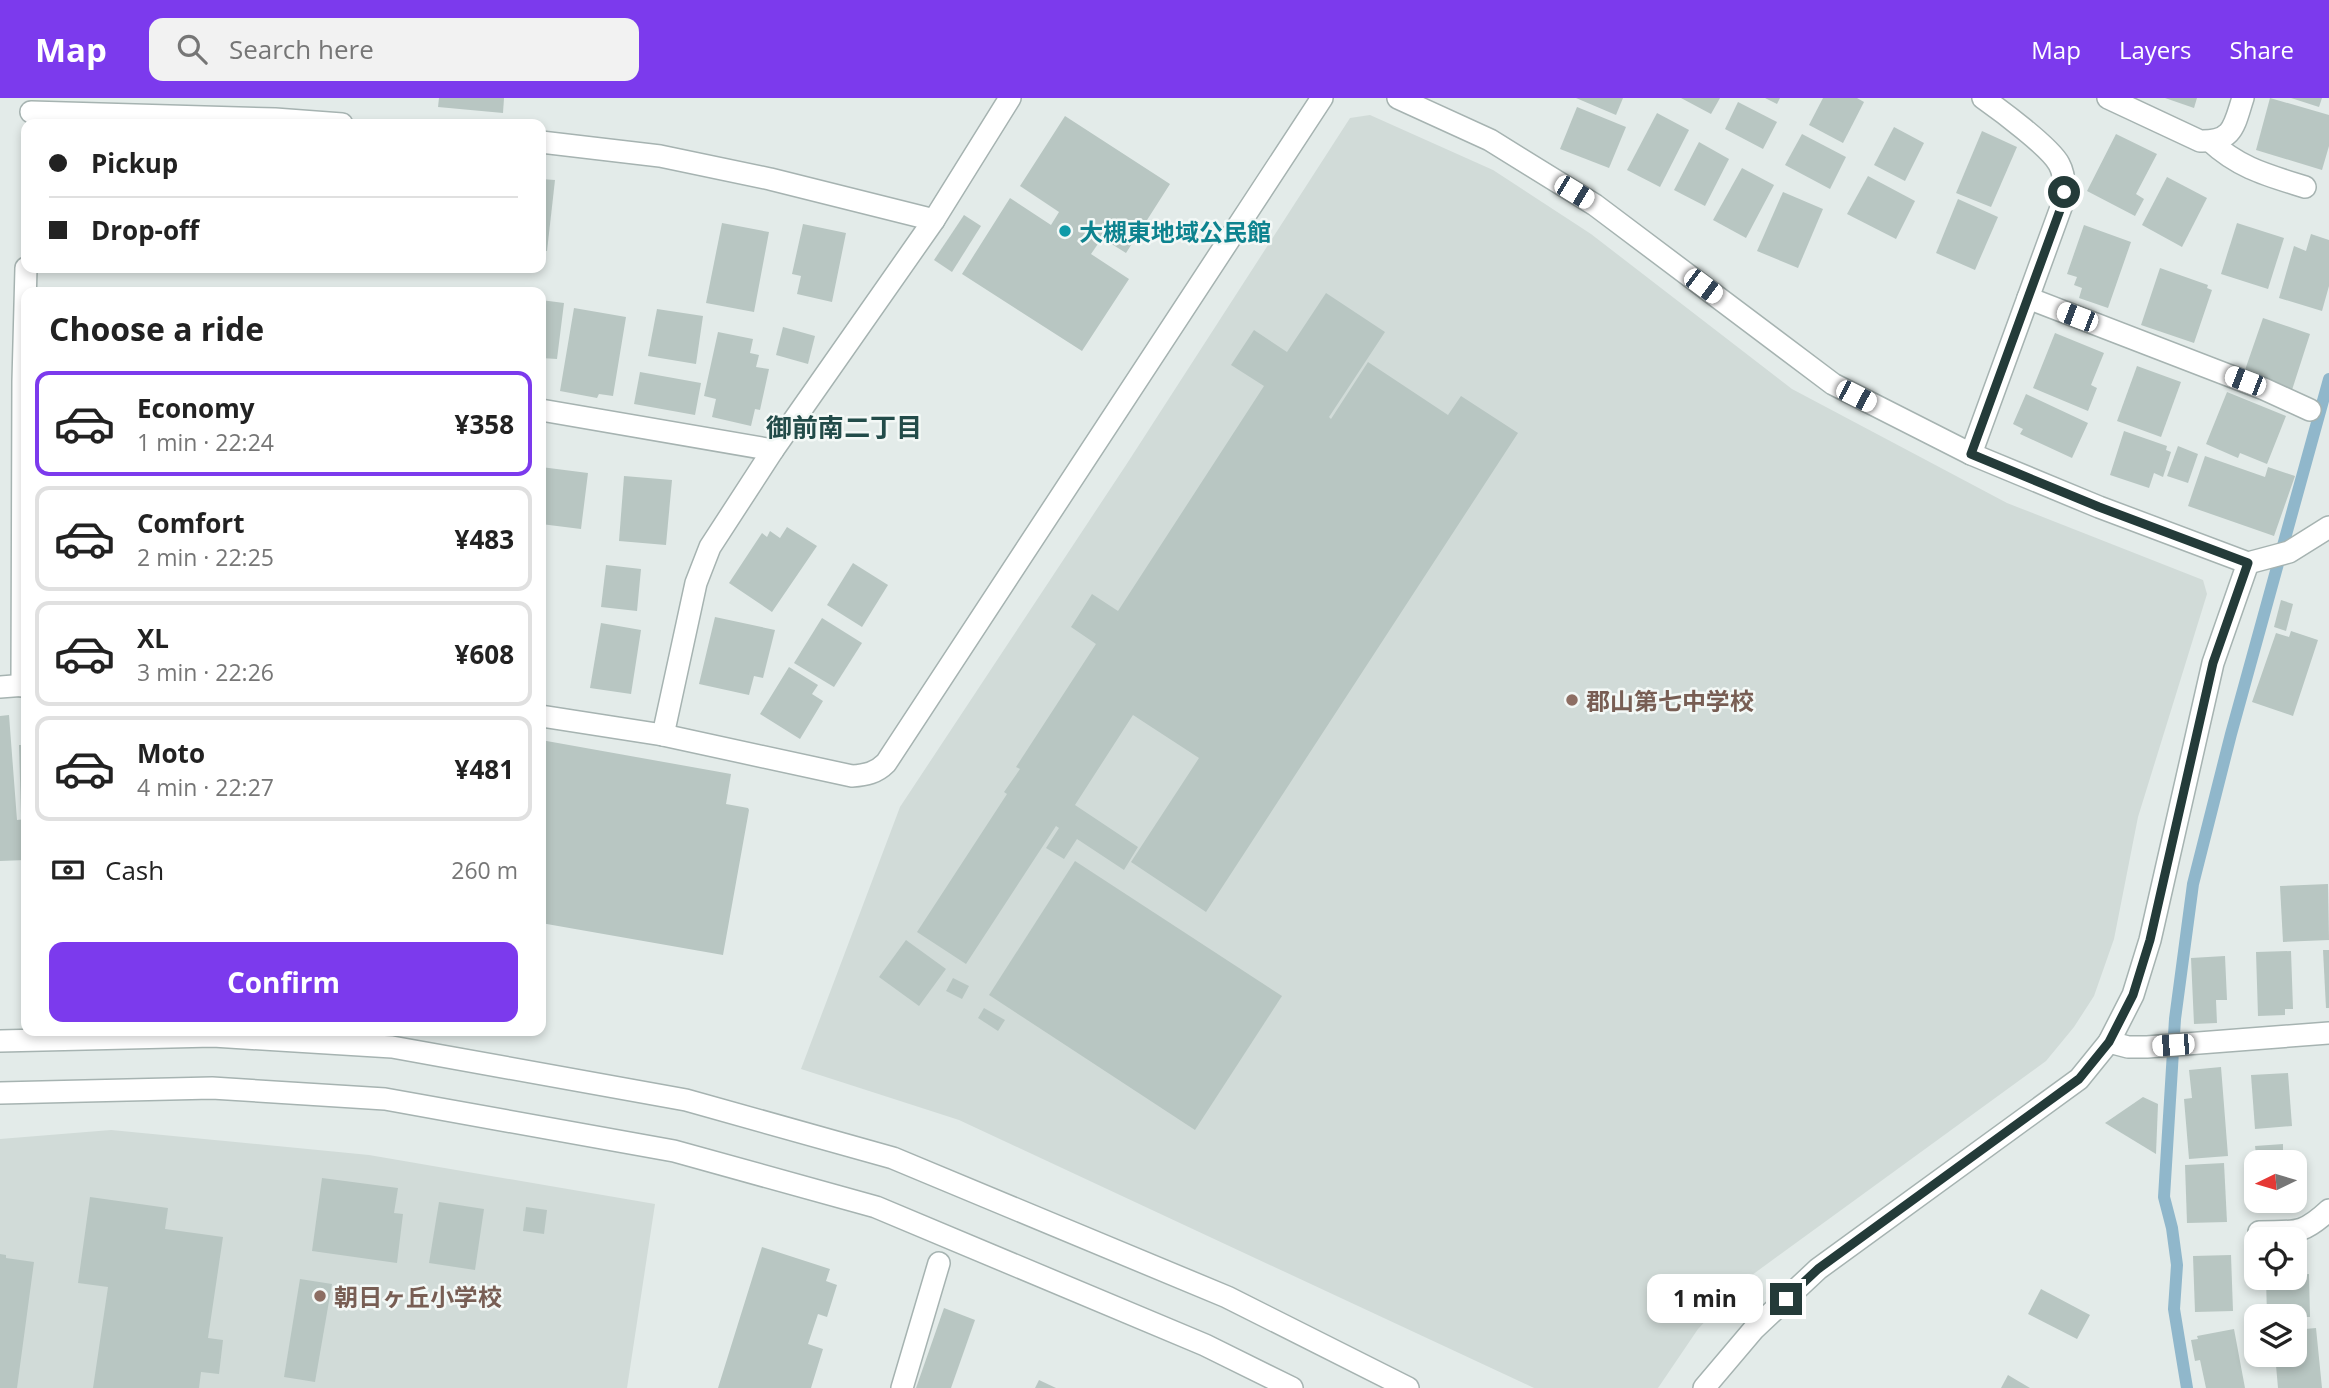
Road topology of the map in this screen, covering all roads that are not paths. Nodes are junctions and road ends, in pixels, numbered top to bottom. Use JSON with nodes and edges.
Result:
{"nodes":[{"id":1,"x":1010,"y":98,"type":"edge"},
{"id":2,"x":1322,"y":98,"type":"edge"},
{"id":3,"x":1398,"y":98,"type":"edge"},
{"id":4,"x":2108,"y":98,"type":"edge"},
{"id":5,"x":2243,"y":98,"type":"edge"},
{"id":6,"x":1998,"y":102,"type":"edge"},
{"id":7,"x":30,"y":111,"type":"edge"},
{"id":8,"x":275,"y":119,"type":"edge"},
{"id":9,"x":2210,"y":141,"type":"junction"},
{"id":10,"x":546,"y":143,"type":"edge"},
{"id":11,"x":2305,"y":187,"type":"dead end"},
{"id":12,"x":934,"y":220,"type":"junction"},
{"id":13,"x":2028,"y":298,"type":"junction"},
{"id":14,"x":2310,"y":410,"type":"dead end"},
{"id":15,"x":546,"y":411,"type":"edge"},
{"id":16,"x":773,"y":450,"type":"junction"},
{"id":17,"x":1971,"y":454,"type":"junction"},
{"id":18,"x":2329,"y":527,"type":"edge"},
{"id":19,"x":2248,"y":563,"type":"junction"},
{"id":20,"x":21,"y":685,"type":"edge"},
{"id":21,"x":0,"y":687,"type":"edge"},
{"id":22,"x":546,"y":717,"type":"edge"},
{"id":23,"x":663,"y":734,"type":"junction"},
{"id":24,"x":2329,"y":1033,"type":"edge"},
{"id":25,"x":0,"y":1041,"type":"edge"},
{"id":26,"x":2109,"y":1042,"type":"junction"},
{"id":27,"x":0,"y":1093,"type":"edge"},
{"id":28,"x":2329,"y":1210,"type":"edge"},
{"id":29,"x":2307,"y":1228,"type":"edge"},
{"id":30,"x":939,"y":1263,"type":"dead end"},
{"id":31,"x":902,"y":1388,"type":"edge"},
{"id":32,"x":1292,"y":1388,"type":"edge"},
{"id":33,"x":1408,"y":1388,"type":"edge"},
{"id":34,"x":1704,"y":1388,"type":"edge"}],
"edges":[{"from":1,"to":12,"type":"street"},
{"from":2,"to":23,"type":"street"},
{"from":3,"to":17,"type":"street"},
{"from":4,"to":9,"type":"street"},
{"from":5,"to":9,"type":"street"},
{"from":6,"to":13,"type":"street"},
{"from":7,"to":8,"type":"street"},
{"from":9,"to":11,"type":"street"},
{"from":10,"to":12,"type":"street"},
{"from":12,"to":16,"type":"street"},
{"from":13,"to":14,"type":"street"},
{"from":13,"to":17,"type":"street"},
{"from":15,"to":16,"type":"street"},
{"from":16,"to":23,"type":"street"},
{"from":17,"to":19,"type":"street"},
{"from":18,"to":19,"type":"street"},
{"from":19,"to":26,"type":"street"},
{"from":20,"to":21,"type":"street"},
{"from":22,"to":23,"type":"street"},
{"from":24,"to":26,"type":"street"},
{"from":25,"to":33,"type":"street"},
{"from":26,"to":34,"type":"street"},
{"from":27,"to":32,"type":"street"},
{"from":28,"to":29,"type":"street"},
{"from":30,"to":31,"type":"street"}]}
